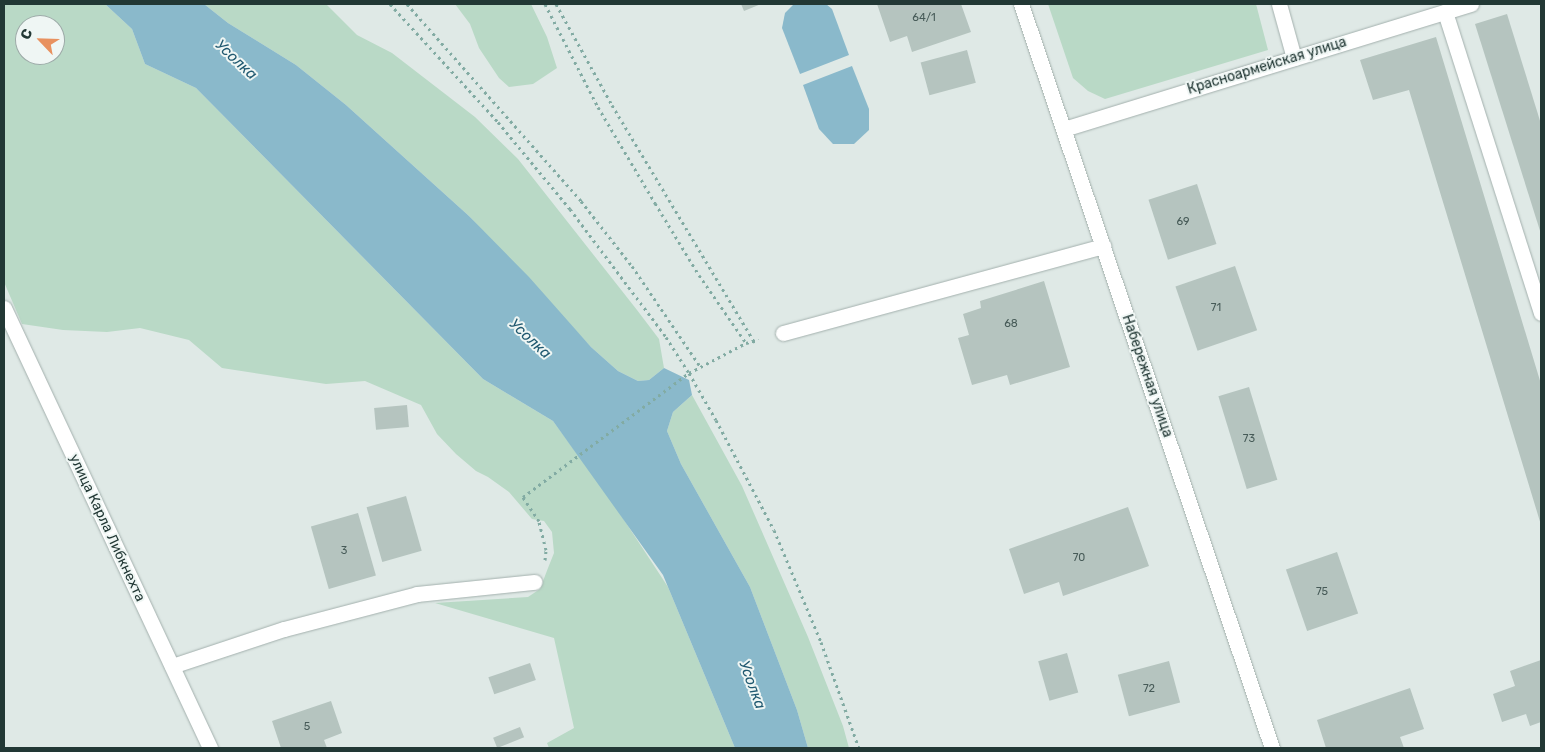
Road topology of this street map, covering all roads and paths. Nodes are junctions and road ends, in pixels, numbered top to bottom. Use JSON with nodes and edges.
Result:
{"nodes":[{"id":1,"x":390,"y":4,"type":"edge"},
{"id":2,"x":407,"y":4,"type":"edge"},
{"id":3,"x":545,"y":4,"type":"edge"},
{"id":4,"x":556,"y":4,"type":"edge"},
{"id":5,"x":1022,"y":4,"type":"edge"},
{"id":6,"x":1279,"y":4,"type":"edge"},
{"id":7,"x":1471,"y":4,"type":"edge"},
{"id":8,"x":1445,"y":12,"type":"junction"},
{"id":9,"x":1294,"y":58,"type":"junction"},
{"id":10,"x":1064,"y":129,"type":"junction"},
{"id":11,"x":1103,"y":246,"type":"junction"},
{"id":12,"x":4,"y":308,"type":"edge"},
{"id":13,"x":1541,"y":313,"type":"edge"},
{"id":14,"x":783,"y":333,"type":"joint"},
{"id":15,"x":754,"y":341,"type":"junction"},
{"id":16,"x":746,"y":343,"type":"junction"},
{"id":17,"x":700,"y":366,"type":"junction"},
{"id":18,"x":689,"y":373,"type":"junction"},
{"id":19,"x":534,"y":582,"type":"joint"},
{"id":20,"x":172,"y":666,"type":"junction"},
{"id":21,"x":210,"y":748,"type":"edge"},
{"id":22,"x":859,"y":748,"type":"edge"},
{"id":23,"x":1272,"y":748,"type":"edge"}],
"edges":[{"from":1,"to":18,"type":"path"},
{"from":2,"to":17,"type":"path"},
{"from":3,"to":16,"type":"path"},
{"from":4,"to":15,"type":"path"},
{"from":5,"to":10,"type":"street","name":"Набережная улица"},
{"from":6,"to":9,"type":"street"},
{"from":7,"to":8,"type":"street","name":"Красноармейская улица"},
{"from":8,"to":9,"type":"street","name":"Красноармейская улица"},
{"from":8,"to":13,"type":"street"},
{"from":9,"to":10,"type":"street","name":"Красноармейская улица"},
{"from":10,"to":11,"type":"street","name":"Набережная улица"},
{"from":11,"to":14,"type":"street"},
{"from":11,"to":23,"type":"street","name":"Набережная улица"},
{"from":12,"to":20,"type":"street","name":"улица Карла Либкнехта"},
{"from":14,"to":15,"type":"path"},
{"from":15,"to":16,"type":"path"},
{"from":16,"to":17,"type":"path"},
{"from":17,"to":18,"type":"path"},
{"from":18,"to":19,"type":"path"},
{"from":18,"to":22,"type":"path"},
{"from":19,"to":20,"type":"street"},
{"from":20,"to":21,"type":"street","name":"улица Карла Либкнехта"}]}
